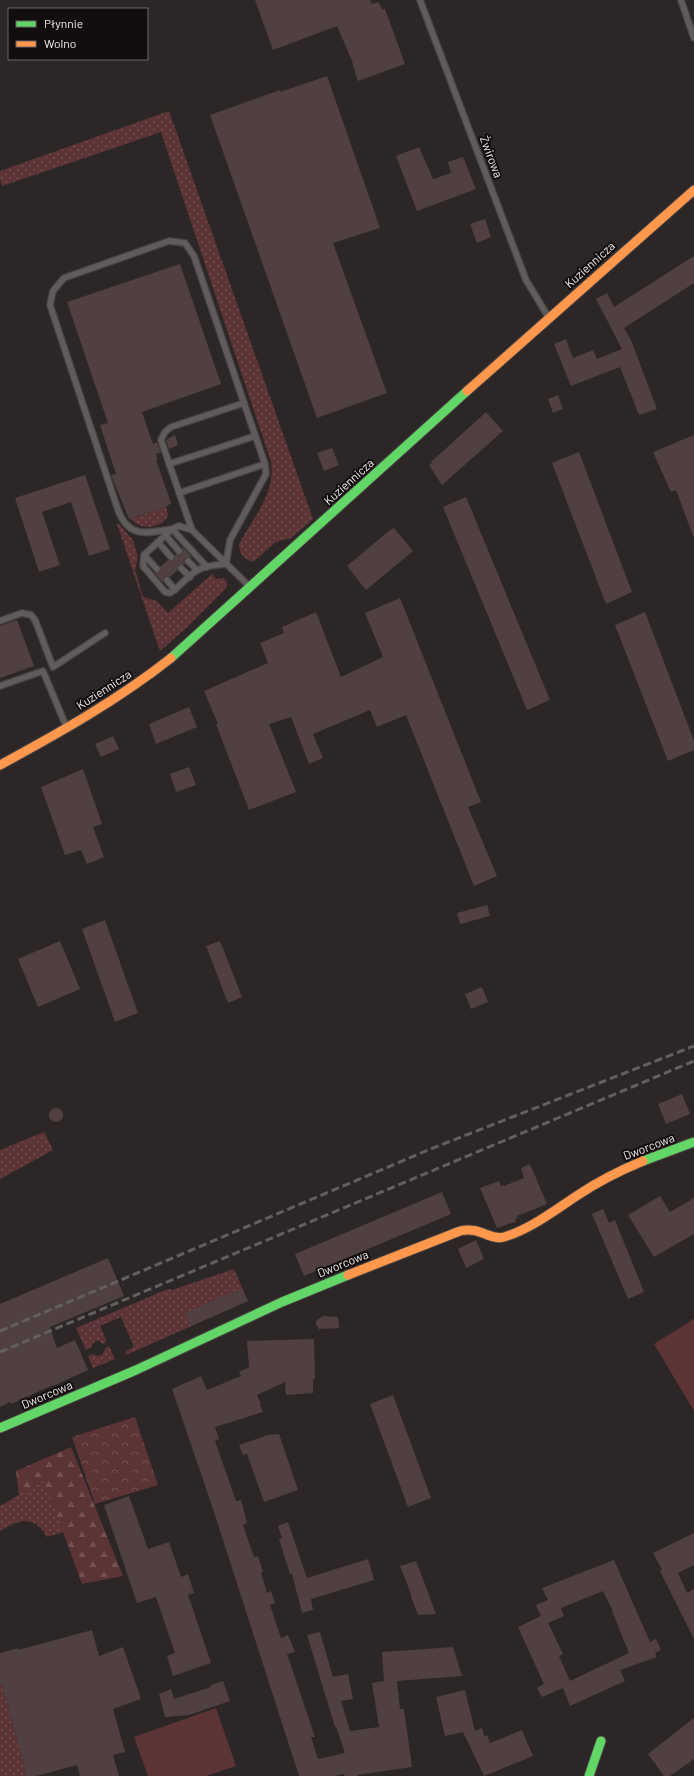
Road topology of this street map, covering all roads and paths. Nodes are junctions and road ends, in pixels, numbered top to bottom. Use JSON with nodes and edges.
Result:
{"nodes":[{"id":1,"x":420,"y":0,"type":"edge"},
{"id":2,"x":681,"y":0,"type":"edge"},
{"id":3,"x":694,"y":38,"type":"edge"},
{"id":4,"x":694,"y":190,"type":"edge"},
{"id":5,"x":549,"y":318,"type":"junction"},
{"id":6,"x":244,"y":404,"type":"junction"},
{"id":7,"x":255,"y":436,"type":"junction"},
{"id":8,"x":169,"y":464,"type":"junction"},
{"id":9,"x":265,"y":464,"type":"junction"},
{"id":10,"x":179,"y":493,"type":"junction"},
{"id":11,"x":172,"y":529,"type":"junction"},
{"id":12,"x":192,"y":530,"type":"junction"},
{"id":13,"x":165,"y":535,"type":"junction"},
{"id":14,"x":158,"y":542,"type":"junction"},
{"id":15,"x":179,"y":551,"type":"dead end"},
{"id":16,"x":144,"y":554,"type":"junction"},
{"id":17,"x":171,"y":557,"type":"dead end"},
{"id":18,"x":188,"y":561,"type":"dead end"},
{"id":19,"x":226,"y":564,"type":"junction"},
{"id":20,"x":207,"y":567,"type":"junction"},
{"id":21,"x":181,"y":568,"type":"dead end"},
{"id":22,"x":157,"y":569,"type":"dead end"},
{"id":23,"x":197,"y":570,"type":"junction"},
{"id":24,"x":190,"y":577,"type":"junction"},
{"id":25,"x":167,"y":580,"type":"dead end"},
{"id":26,"x":250,"y":587,"type":"junction"},
{"id":27,"x":175,"y":590,"type":"junction"},
{"id":28,"x":0,"y":621,"type":"edge"},
{"id":29,"x":105,"y":633,"type":"dead end"},
{"id":30,"x":53,"y":667,"type":"junction"},
{"id":31,"x":43,"y":671,"type":"junction"},
{"id":32,"x":0,"y":686,"type":"edge"},
{"id":33,"x":67,"y":728,"type":"junction"},
{"id":34,"x":0,"y":765,"type":"edge"},
{"id":35,"x":694,"y":1142,"type":"edge"},
{"id":36,"x":0,"y":1428,"type":"edge"},
{"id":37,"x":602,"y":1741,"type":"dead end"},
{"id":38,"x":589,"y":1776,"type":"edge"}],
"edges":[{"from":1,"to":5,"type":"lane","name":"Żwirowa"},
{"from":2,"to":3,"type":"lane"},
{"from":4,"to":5,"type":"main road","name":"Kuziennicza"},
{"from":5,"to":26,"type":"main road","name":"Kuziennicza"},
{"from":6,"to":7,"type":"lane"},
{"from":6,"to":8,"type":"lane"},
{"from":6,"to":11,"type":"lane"},
{"from":7,"to":8,"type":"lane"},
{"from":7,"to":9,"type":"lane"},
{"from":8,"to":10,"type":"lane"},
{"from":9,"to":10,"type":"lane"},
{"from":9,"to":19,"type":"lane"},
{"from":10,"to":12,"type":"lane"},
{"from":11,"to":12,"type":"lane"},
{"from":11,"to":13,"type":"lane"},
{"from":11,"to":20,"type":"lane"},
{"from":12,"to":19,"type":"lane"},
{"from":13,"to":14,"type":"lane"},
{"from":13,"to":15,"type":"lane"},
{"from":14,"to":16,"type":"lane"},
{"from":14,"to":17,"type":"lane"},
{"from":16,"to":22,"type":"lane"},
{"from":16,"to":27,"type":"lane"},
{"from":18,"to":23,"type":"lane"},
{"from":19,"to":20,"type":"lane"},
{"from":19,"to":26,"type":"lane"},
{"from":20,"to":23,"type":"lane"},
{"from":21,"to":24,"type":"lane"},
{"from":23,"to":24,"type":"lane"},
{"from":24,"to":27,"type":"lane"},
{"from":25,"to":27,"type":"lane"},
{"from":26,"to":33,"type":"main road","name":"Kuziennicza"},
{"from":28,"to":30,"type":"lane"},
{"from":29,"to":30,"type":"lane"},
{"from":30,"to":31,"type":"lane"},
{"from":31,"to":32,"type":"lane"},
{"from":31,"to":33,"type":"lane"},
{"from":33,"to":34,"type":"main road","name":"Kuziennicza"},
{"from":35,"to":36,"type":"main road","name":"Dworcowa"},
{"from":37,"to":38,"type":"main road"}]}
